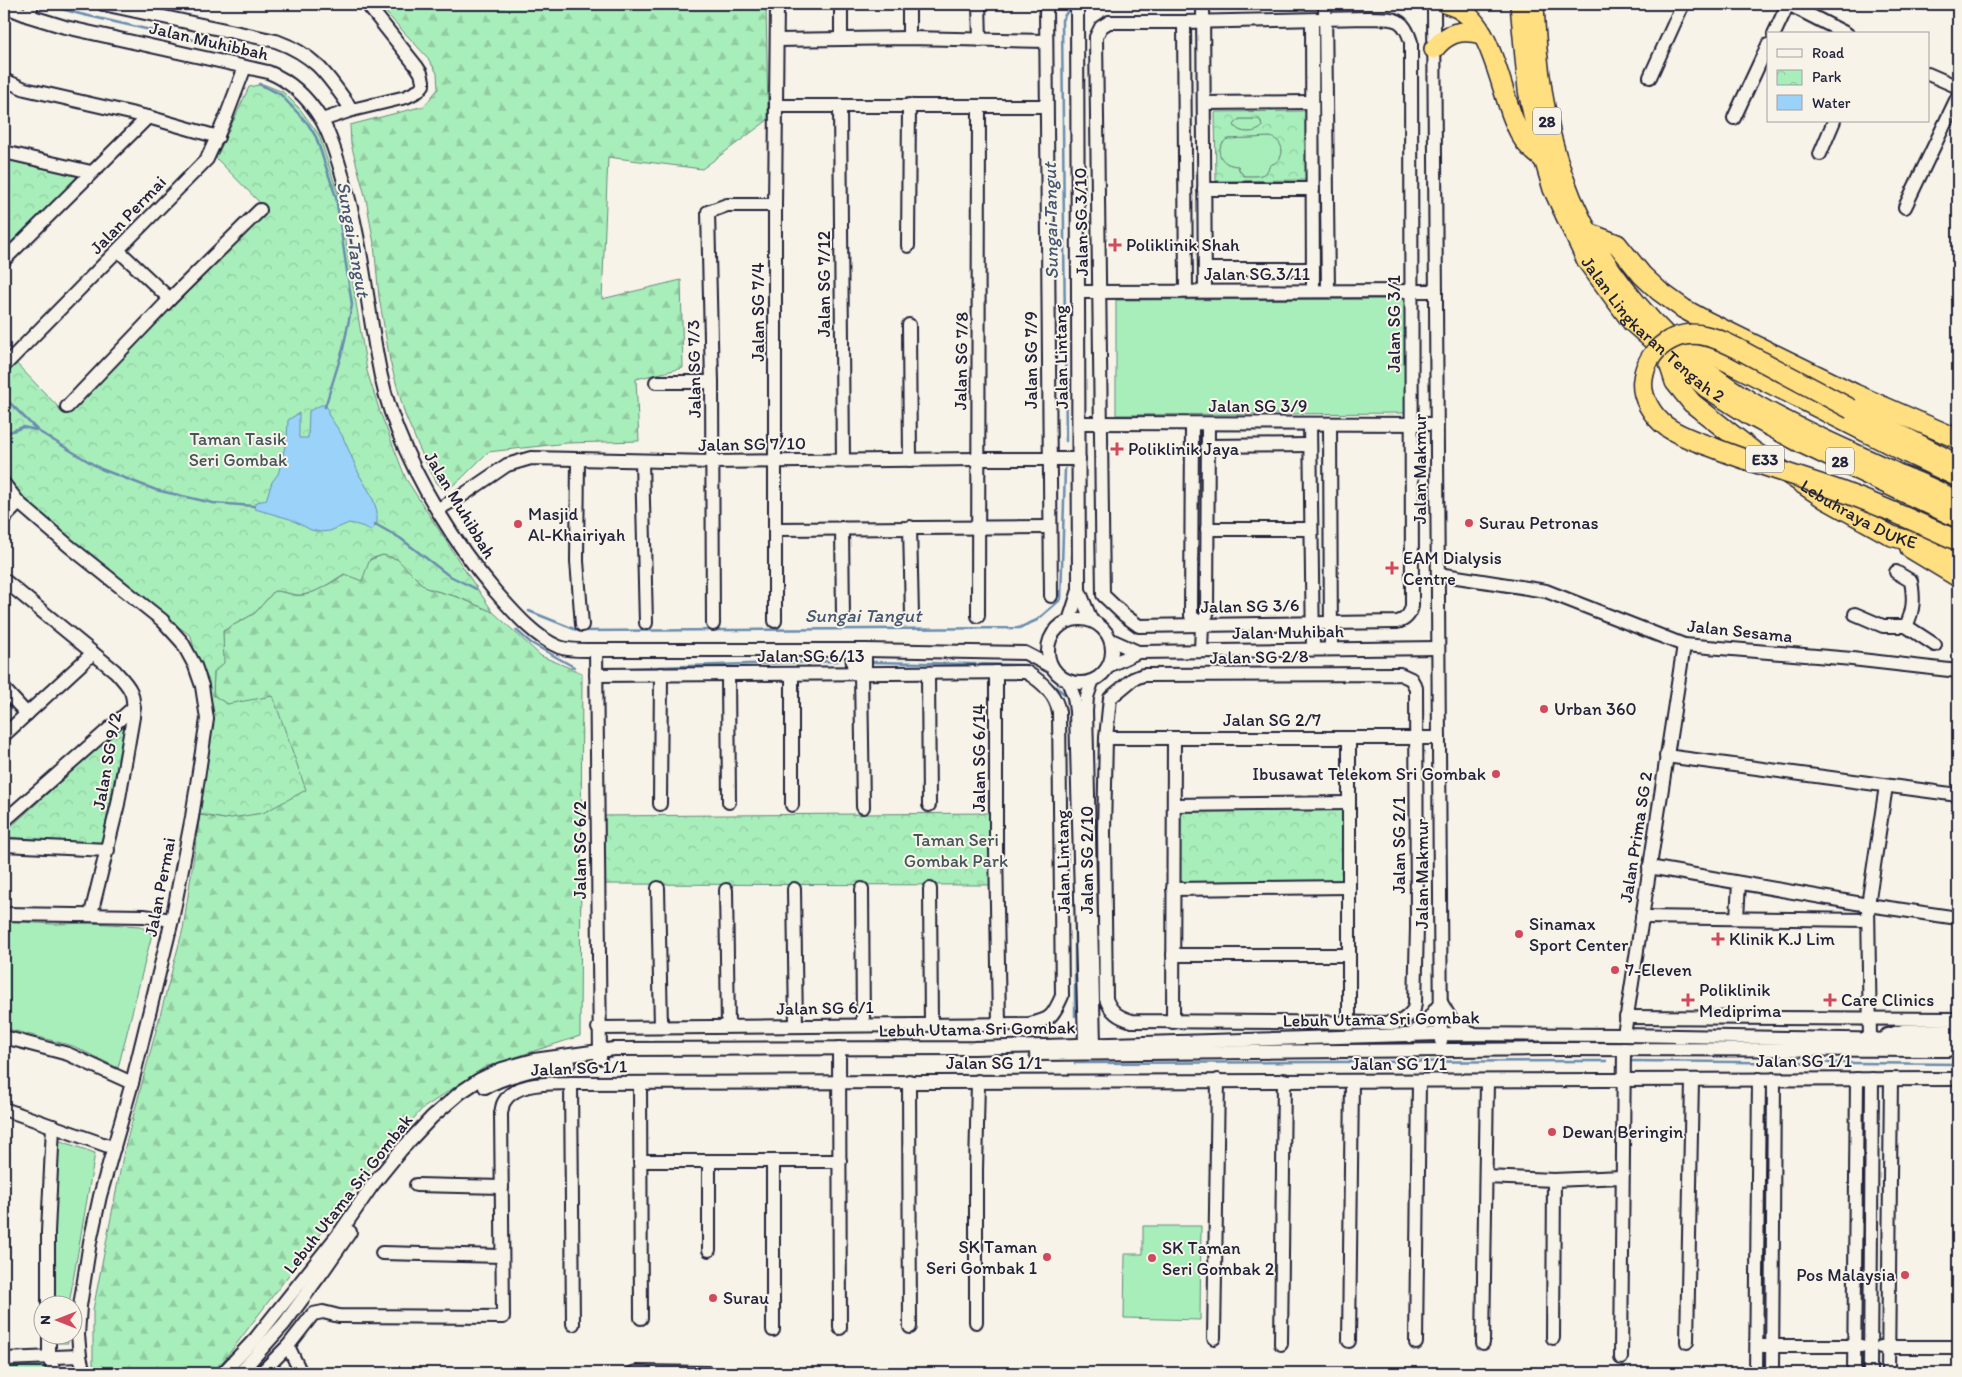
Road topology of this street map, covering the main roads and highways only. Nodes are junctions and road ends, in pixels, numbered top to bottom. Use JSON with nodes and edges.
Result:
{"nodes":[{"id":1,"x":1520,"y":4,"type":"edge"},
{"id":2,"x":1534,"y":4,"type":"edge"},
{"id":3,"x":1437,"y":5,"type":"edge"},
{"id":4,"x":1482,"y":34,"type":"junction"},
{"id":5,"x":1434,"y":49,"type":"road end"},
{"id":6,"x":1543,"y":158,"type":"junction"},
{"id":7,"x":1586,"y":232,"type":"junction"},
{"id":8,"x":1685,"y":353,"type":"junction"},
{"id":9,"x":1666,"y":354,"type":"junction"},
{"id":10,"x":1727,"y":393,"type":"junction"},
{"id":11,"x":1958,"y":439,"type":"edge"},
{"id":12,"x":1958,"y":464,"type":"edge"},
{"id":13,"x":1958,"y":477,"type":"edge"},
{"id":14,"x":1958,"y":502,"type":"edge"},
{"id":15,"x":1958,"y":518,"type":"edge"},
{"id":16,"x":1892,"y":536,"type":"junction"},
{"id":17,"x":1958,"y":542,"type":"edge"},
{"id":18,"x":1958,"y":555,"type":"edge"},
{"id":19,"x":1958,"y":577,"type":"edge"}],
"edges":[{"from":1,"to":6,"type":"highway","name":"Jalan Lingkaran Tengah 2","number":"28"},
{"from":2,"to":7,"type":"highway","name":"Jalan Lingkaran Tengah 2","number":"28"},
{"from":3,"to":4,"type":"highway"},
{"from":4,"to":5,"type":"highway"},
{"from":4,"to":6,"type":"highway"},
{"from":6,"to":9,"type":"highway","name":"Jalan Lingkaran Tengah 2","number":"28"},
{"from":7,"to":8,"type":"highway","name":"Jalan Lingkaran Tengah 2","number":"28"},
{"from":7,"to":11,"type":"highway"},
{"from":8,"to":10,"type":"highway","name":"Jalan Lingkaran Tengah 2","number":"28"},
{"from":8,"to":13,"type":"highway"},
{"from":9,"to":10,"type":"highway","name":"Jalan Lingkaran Tengah 2","number":"28"},
{"from":9,"to":16,"type":"highway","name":"Lebuhraya DUKE","number":"E33"},
{"from":10,"to":14,"type":"highway","name":"Jalan Lingkaran Tengah 2","number":"28"},
{"from":10,"to":15,"type":"highway","name":"Jalan Lingkaran Tengah 2","number":"28"},
{"from":12,"to":17,"type":"highway","bridge":true},
{"from":16,"to":18,"type":"highway","name":"Lebuhraya DUKE","number":"E33"},
{"from":16,"to":19,"type":"highway"}]}
